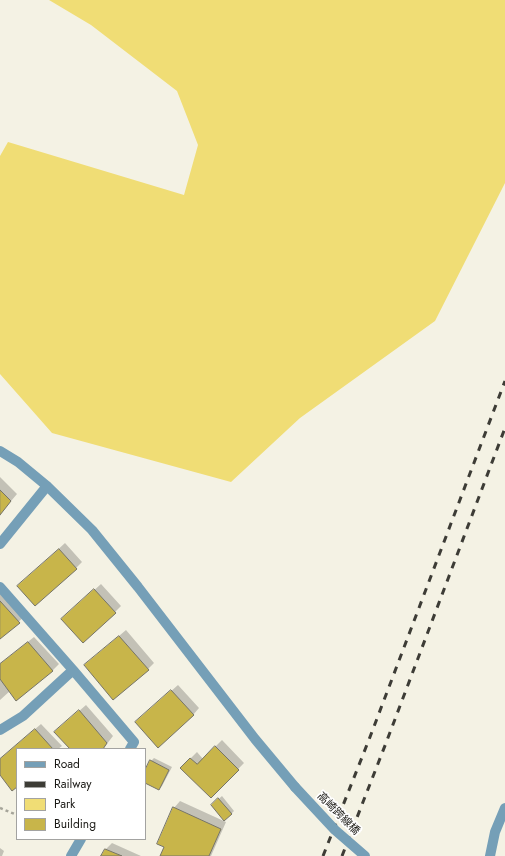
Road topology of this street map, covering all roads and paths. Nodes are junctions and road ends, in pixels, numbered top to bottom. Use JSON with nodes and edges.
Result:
{"nodes":[{"id":1,"x":0,"y":452,"type":"edge"},
{"id":2,"x":46,"y":486,"type":"junction"},
{"id":3,"x":0,"y":544,"type":"edge"},
{"id":4,"x":0,"y":587,"type":"edge"},
{"id":5,"x":73,"y":670,"type":"junction"},
{"id":6,"x":0,"y":730,"type":"edge"},
{"id":7,"x":131,"y":748,"type":"edge"},
{"id":8,"x":0,"y":808,"type":"edge"},
{"id":9,"x":505,"y":808,"type":"edge"},
{"id":10,"x":16,"y":815,"type":"edge"},
{"id":11,"x":80,"y":840,"type":"edge"},
{"id":12,"x":71,"y":856,"type":"edge"},
{"id":13,"x":365,"y":856,"type":"edge"},
{"id":14,"x":490,"y":856,"type":"edge"}],
"edges":[{"from":1,"to":2,"type":"street","name":"高崎跨線橋"},
{"from":2,"to":3,"type":"street"},
{"from":2,"to":13,"type":"street","name":"高崎跨線橋","bridge":true},
{"from":4,"to":5,"type":"street"},
{"from":5,"to":6,"type":"street"},
{"from":5,"to":7,"type":"street"},
{"from":8,"to":10,"type":"path"},
{"from":9,"to":14,"type":"street"},
{"from":11,"to":12,"type":"street"}]}
